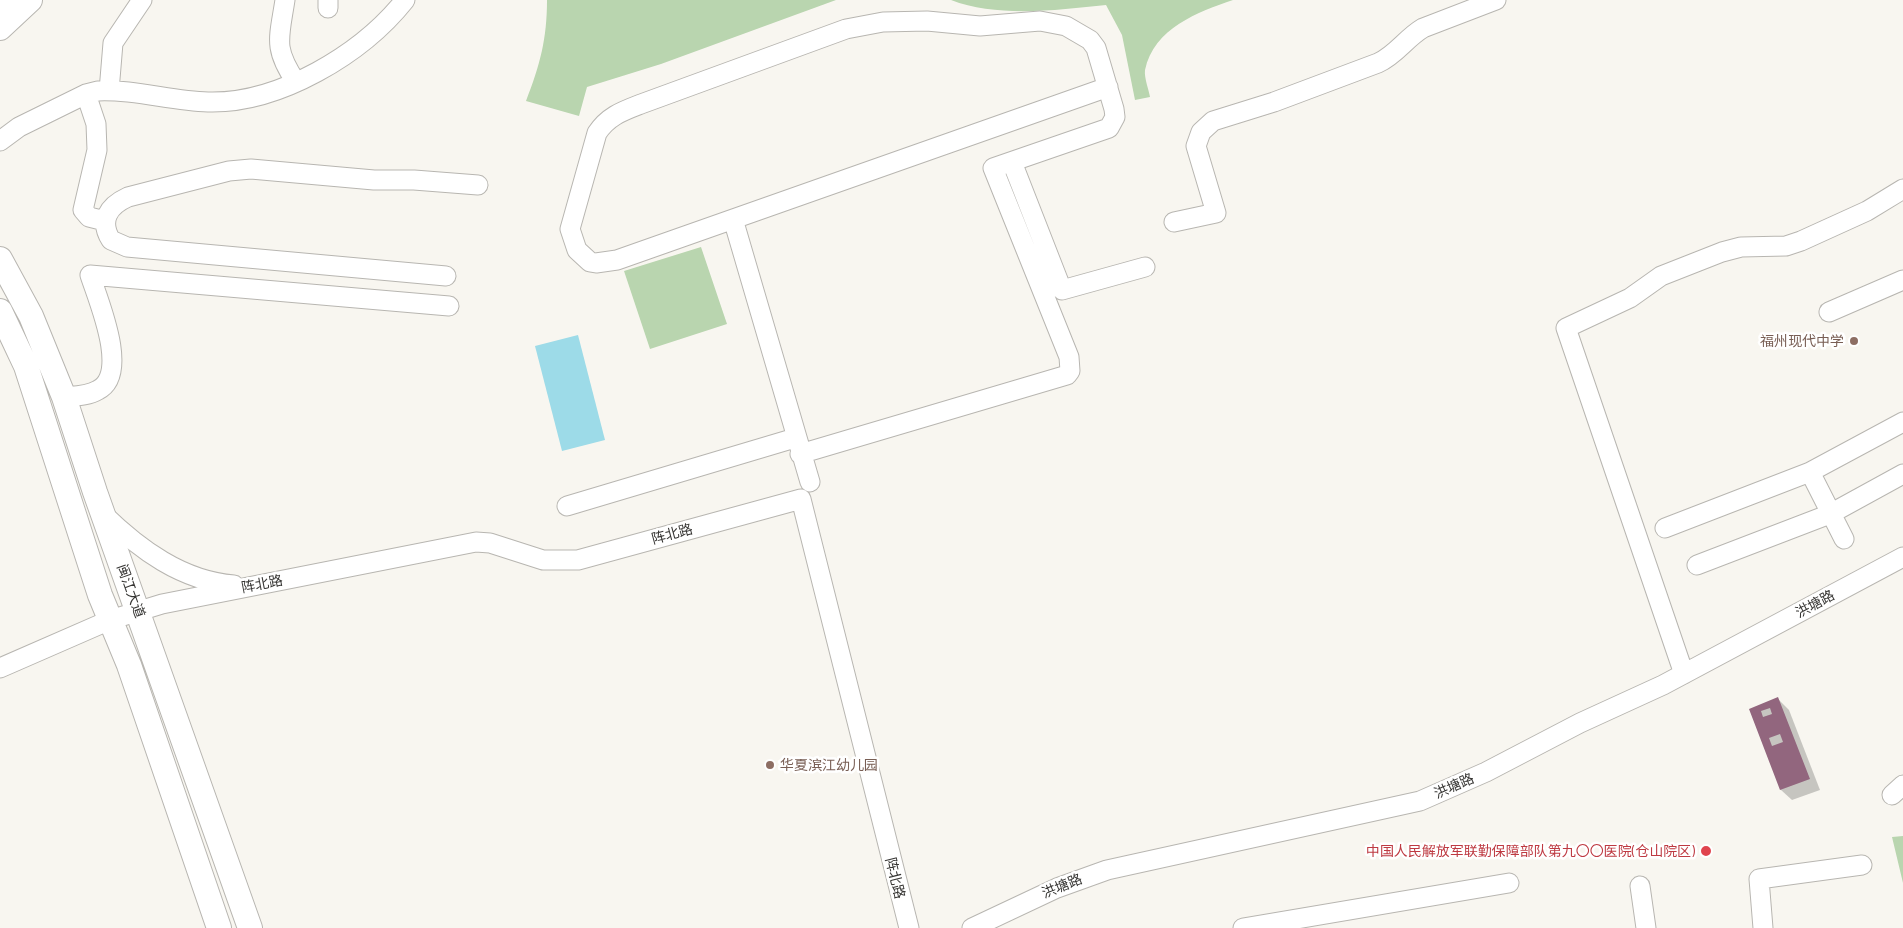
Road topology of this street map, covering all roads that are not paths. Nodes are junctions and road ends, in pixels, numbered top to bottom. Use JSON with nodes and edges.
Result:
{"nodes":[{"id":1,"x":3,"y":0,"type":"edge"},
{"id":2,"x":30,"y":0,"type":"edge"},
{"id":3,"x":142,"y":0,"type":"edge"},
{"id":4,"x":285,"y":0,"type":"edge"},
{"id":5,"x":405,"y":0,"type":"edge"},
{"id":6,"x":1496,"y":0,"type":"edge"},
{"id":7,"x":0,"y":3,"type":"edge"},
{"id":8,"x":0,"y":28,"type":"edge"},
{"id":9,"x":296,"y":82,"type":"junction"},
{"id":10,"x":1108,"y":87,"type":"junction"},
{"id":11,"x":109,"y":91,"type":"junction"},
{"id":12,"x":86,"y":94,"type":"junction"},
{"id":13,"x":0,"y":141,"type":"edge"},
{"id":14,"x":1012,"y":162,"type":"junction"},
{"id":15,"x":478,"y":185,"type":"dead end"},
{"id":16,"x":1903,"y":189,"type":"edge"},
{"id":17,"x":733,"y":218,"type":"junction"},
{"id":18,"x":105,"y":221,"type":"junction"},
{"id":19,"x":1174,"y":222,"type":"dead end"},
{"id":20,"x":1039,"y":230,"type":"junction"},
{"id":21,"x":1020,"y":236,"type":"junction"},
{"id":22,"x":0,"y":259,"type":"edge"},
{"id":23,"x":1145,"y":267,"type":"dead end"},
{"id":24,"x":446,"y":276,"type":"dead end"},
{"id":25,"x":1903,"y":280,"type":"edge"},
{"id":26,"x":449,"y":306,"type":"dead end"},
{"id":27,"x":0,"y":311,"type":"edge"},
{"id":28,"x":1829,"y":312,"type":"dead end"},
{"id":29,"x":64,"y":397,"type":"junction"},
{"id":30,"x":1903,"y":422,"type":"edge"},
{"id":31,"x":798,"y":446,"type":"junction"},
{"id":32,"x":1810,"y":472,"type":"junction"},
{"id":33,"x":1903,"y":474,"type":"edge"},
{"id":34,"x":810,"y":482,"type":"dead end"},
{"id":35,"x":567,"y":506,"type":"dead end"},
{"id":36,"x":103,"y":513,"type":"junction"},
{"id":37,"x":1830,"y":514,"type":"junction"},
{"id":38,"x":1665,"y":528,"type":"dead end"},
{"id":39,"x":1844,"y":539,"type":"dead end"},
{"id":40,"x":1903,"y":557,"type":"edge"},
{"id":41,"x":1697,"y":565,"type":"dead end"},
{"id":42,"x":251,"y":587,"type":"junction"},
{"id":43,"x":138,"y":610,"type":"junction"},
{"id":44,"x":110,"y":620,"type":"junction"},
{"id":45,"x":0,"y":668,"type":"edge"},
{"id":46,"x":1684,"y":674,"type":"junction"},
{"id":47,"x":1903,"y":785,"type":"edge"},
{"id":48,"x":1903,"y":789,"type":"edge"},
{"id":49,"x":1862,"y":865,"type":"dead end"},
{"id":50,"x":1509,"y":883,"type":"dead end"},
{"id":51,"x":1640,"y":886,"type":"dead end"},
{"id":52,"x":219,"y":928,"type":"edge"},
{"id":53,"x":250,"y":928,"type":"edge"},
{"id":54,"x":909,"y":928,"type":"edge"},
{"id":55,"x":972,"y":928,"type":"edge"},
{"id":56,"x":1243,"y":928,"type":"edge"},
{"id":57,"x":1646,"y":928,"type":"edge"},
{"id":58,"x":1763,"y":928,"type":"edge"}],
"edges":[{"from":1,"to":7,"type":"main road"},
{"from":2,"to":8,"type":"main road"},
{"from":3,"to":11,"type":"street"},
{"from":4,"to":9,"type":"street"},
{"from":5,"to":9,"type":"street"},
{"from":6,"to":19,"type":"street"},
{"from":9,"to":11,"type":"street"},
{"from":10,"to":14,"type":"street"},
{"from":10,"to":17,"type":"street"},
{"from":10,"to":17,"type":"street"},
{"from":11,"to":12,"type":"street"},
{"from":12,"to":13,"type":"street"},
{"from":12,"to":18,"type":"street"},
{"from":14,"to":20,"type":"street"},
{"from":14,"to":21,"type":"street"},
{"from":15,"to":18,"type":"street"},
{"from":16,"to":46,"type":"street"},
{"from":17,"to":31,"type":"street"},
{"from":18,"to":24,"type":"street"},
{"from":20,"to":21,"type":"street"},
{"from":20,"to":23,"type":"street"},
{"from":21,"to":31,"type":"street"},
{"from":22,"to":29,"type":"main road","name":"闽江大道"},
{"from":25,"to":28,"type":"street"},
{"from":26,"to":29,"type":"street"},
{"from":27,"to":44,"type":"main road"},
{"from":29,"to":36,"type":"main road","name":"闽江大道"},
{"from":30,"to":32,"type":"street"},
{"from":31,"to":34,"type":"street"},
{"from":31,"to":35,"type":"street"},
{"from":32,"to":37,"type":"street"},
{"from":32,"to":38,"type":"street"},
{"from":33,"to":37,"type":"street"},
{"from":36,"to":42,"type":"street"},
{"from":36,"to":43,"type":"main road","name":"闽江大道"},
{"from":37,"to":39,"type":"street"},
{"from":37,"to":41,"type":"street"},
{"from":40,"to":46,"type":"street","name":"洪塘路"},
{"from":42,"to":43,"type":"street","name":"阵北路"},
{"from":42,"to":54,"type":"street","name":"阵北路"},
{"from":43,"to":44,"type":"street","name":"阵北路"},
{"from":43,"to":53,"type":"main road","name":"闽江大道"},
{"from":44,"to":45,"type":"street","name":"阵北路"},
{"from":44,"to":52,"type":"main road"},
{"from":46,"to":55,"type":"street","name":"洪塘路"},
{"from":47,"to":48,"type":"street"},
{"from":49,"to":58,"type":"street"},
{"from":50,"to":56,"type":"street"},
{"from":51,"to":57,"type":"street"}]}
